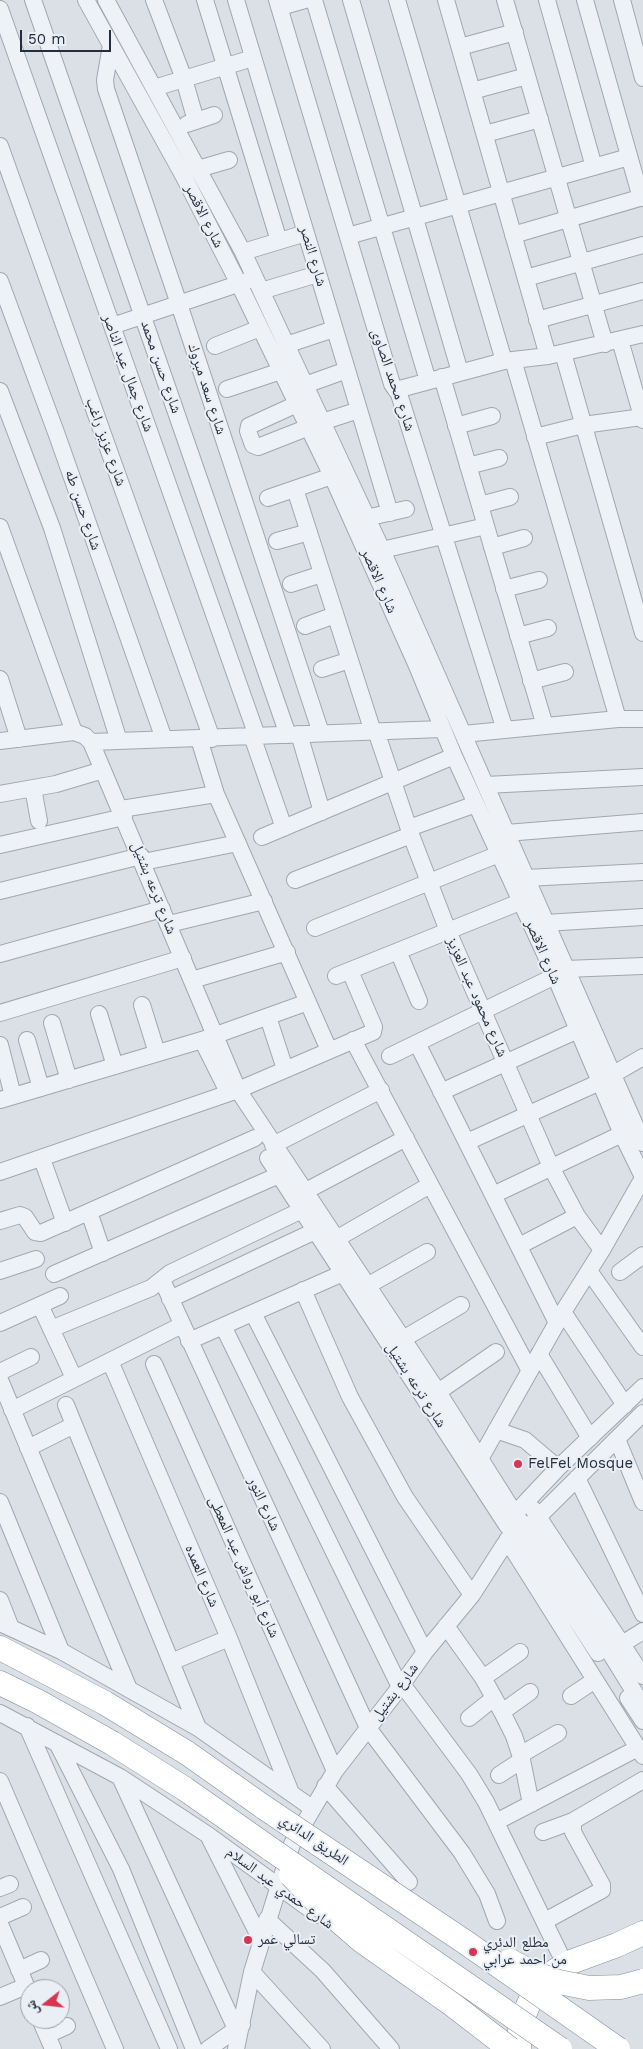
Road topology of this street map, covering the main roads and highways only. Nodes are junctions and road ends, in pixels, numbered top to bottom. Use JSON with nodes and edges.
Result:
{"nodes":[{"id":1,"x":4,"y":1633,"type":"edge"},
{"id":2,"x":0,"y":1683,"type":"edge"},
{"id":3,"x":282,"y":1847,"type":"junction"},
{"id":4,"x":643,"y":1933,"type":"edge"},
{"id":5,"x":465,"y":1942,"type":"junction"},
{"id":6,"x":643,"y":1981,"type":"edge"},
{"id":7,"x":510,"y":2049,"type":"edge"},
{"id":8,"x":518,"y":2049,"type":"edge"},
{"id":9,"x":560,"y":2049,"type":"edge"},
{"id":10,"x":618,"y":2049,"type":"edge"}],
"edges":[{"from":1,"to":5,"type":"highway","name":"الطريق الدائري","bridge":true},
{"from":2,"to":3,"type":"highway"},
{"from":3,"to":7,"type":"highway","bridge":true},
{"from":3,"to":9,"type":"highway","bridge":true},
{"from":4,"to":8,"type":"highway"},
{"from":5,"to":6,"type":"highway","bridge":true},
{"from":5,"to":10,"type":"highway","name":"الطريق الدائري","bridge":true}]}
